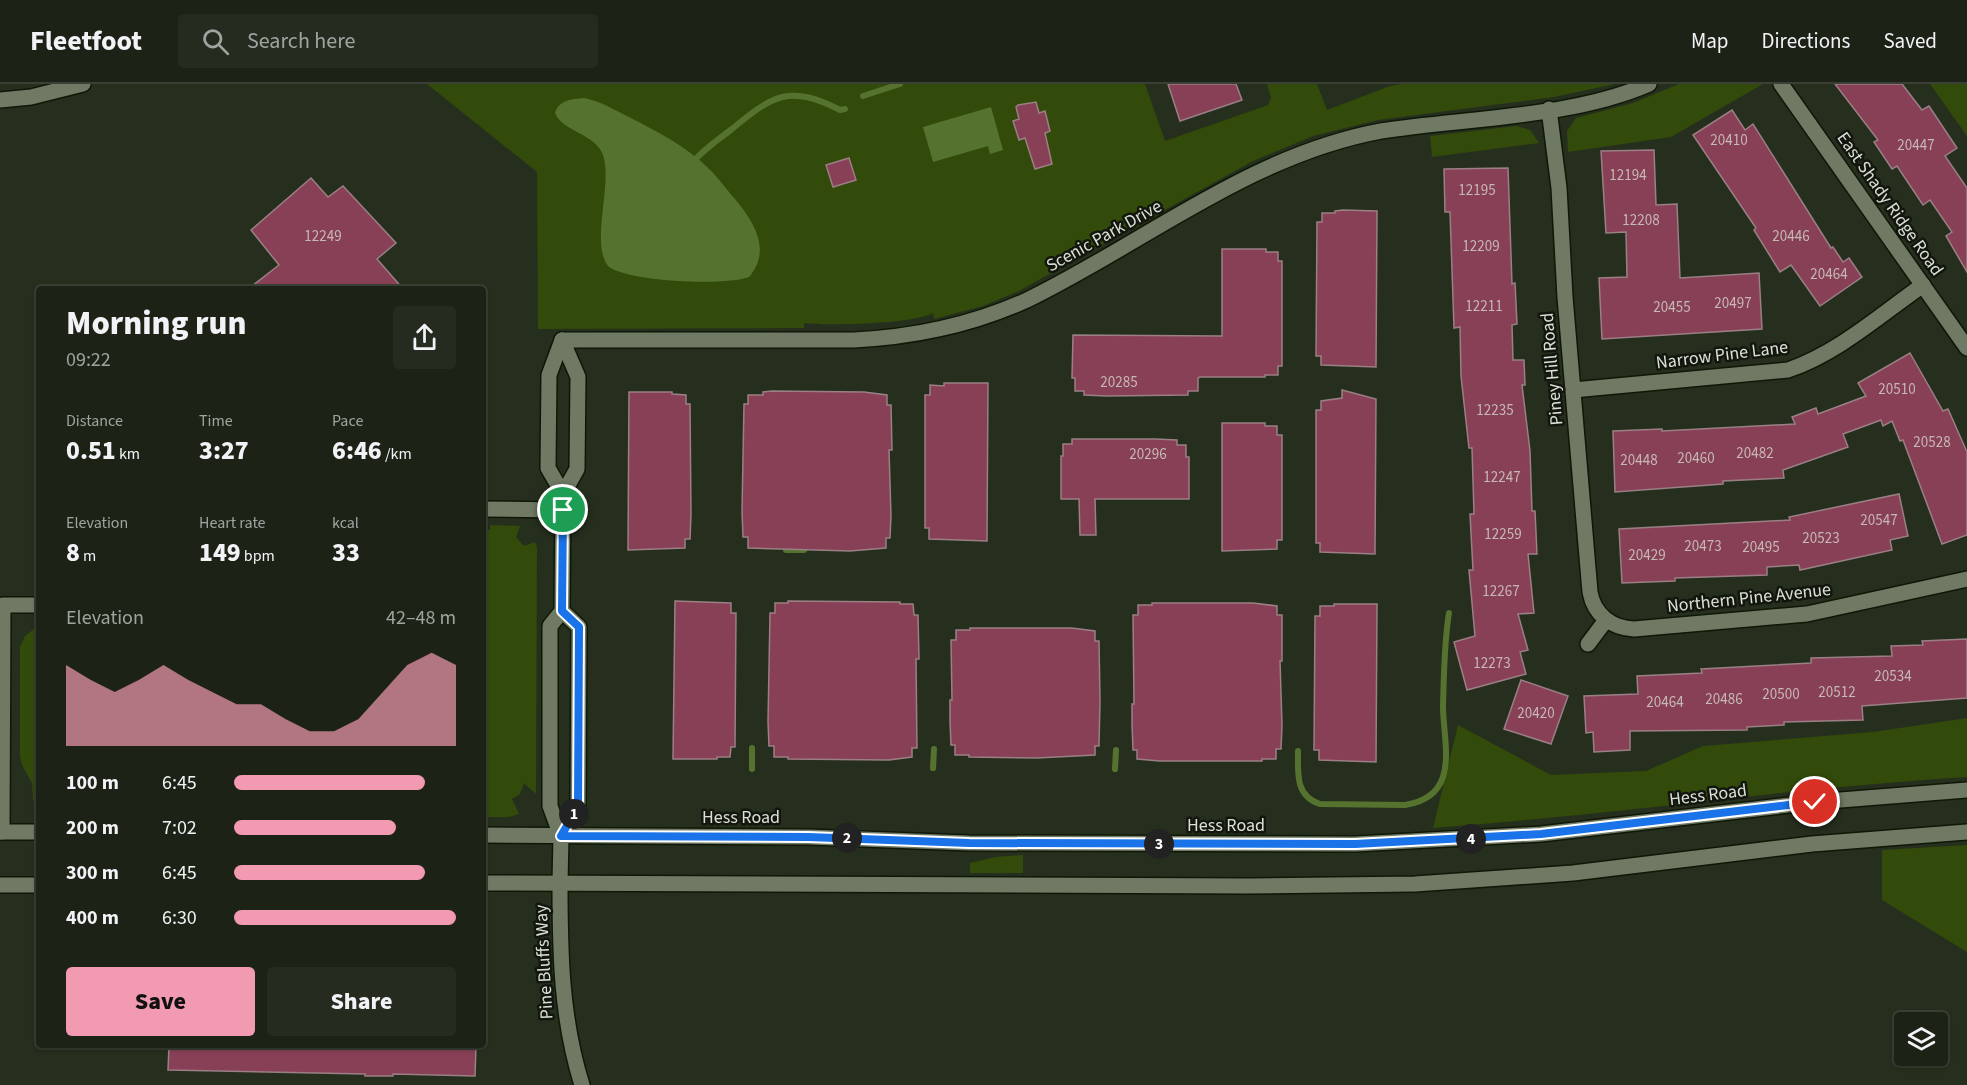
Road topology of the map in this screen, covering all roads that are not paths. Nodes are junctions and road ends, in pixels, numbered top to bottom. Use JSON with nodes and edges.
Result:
{"nodes":[{"id":1,"x":83,"y":84,"type":"edge"},
{"id":2,"x":1648,"y":84,"type":"edge"},
{"id":3,"x":1781,"y":84,"type":"edge"},
{"id":4,"x":0,"y":100,"type":"edge"},
{"id":5,"x":1549,"y":110,"type":"junction"},
{"id":6,"x":1923,"y":285,"type":"junction"},
{"id":7,"x":562,"y":340,"type":"junction"},
{"id":8,"x":1967,"y":348,"type":"edge"},
{"id":9,"x":1573,"y":390,"type":"junction"},
{"id":10,"x":563,"y":502,"type":"junction"},
{"id":11,"x":486,"y":509,"type":"edge"},
{"id":12,"x":1967,"y":579,"type":"edge"},
{"id":13,"x":36,"y":605,"type":"edge"},
{"id":14,"x":562,"y":611,"type":"junction"},
{"id":15,"x":1606,"y":620,"type":"junction"},
{"id":16,"x":1588,"y":644,"type":"dead end"},
{"id":17,"x":1967,"y":790,"type":"edge"},
{"id":18,"x":1,"y":832,"type":"edge"},
{"id":19,"x":36,"y":832,"type":"edge"},
{"id":20,"x":1967,"y":832,"type":"edge"},
{"id":21,"x":486,"y":836,"type":"edge"},
{"id":22,"x":561,"y":836,"type":"junction"},
{"id":23,"x":486,"y":883,"type":"edge"},
{"id":24,"x":560,"y":883,"type":"junction"},
{"id":25,"x":0,"y":885,"type":"edge"},
{"id":26,"x":36,"y":885,"type":"edge"},
{"id":27,"x":582,"y":1085,"type":"edge"}],
"edges":[{"from":1,"to":4,"type":"street"},
{"from":2,"to":5,"type":"street","name":"Scenic Park Drive"},
{"from":3,"to":6,"type":"street","name":"East Shady Ridge Road"},
{"from":5,"to":7,"type":"street","name":"Scenic Park Drive"},
{"from":5,"to":9,"type":"street","name":"Piney Hill Road"},
{"from":6,"to":8,"type":"street","name":"East Shady Ridge Road"},
{"from":6,"to":9,"type":"street","name":"Narrow Pine Lane"},
{"from":7,"to":10,"type":"street","name":"Pine Bluffs Way"},
{"from":7,"to":10,"type":"street","name":"Pine Bluffs Way"},
{"from":9,"to":15,"type":"street","name":"Piney Hill Road"},
{"from":10,"to":11,"type":"street"},
{"from":10,"to":14,"type":"street","name":"Pine Bluffs Way"},
{"from":12,"to":15,"type":"street","name":"Northern Pine Avenue"},
{"from":13,"to":18,"type":"street"},
{"from":14,"to":22,"type":"street","name":"Pine Bluffs Way"},
{"from":14,"to":22,"type":"street","name":"Pine Bluffs Way"},
{"from":15,"to":16,"type":"street"},
{"from":17,"to":22,"type":"street","name":"Hess Road"},
{"from":18,"to":19,"type":"street"},
{"from":20,"to":24,"type":"street"},
{"from":21,"to":22,"type":"street","name":"Hess Road"},
{"from":22,"to":24,"type":"street","name":"Pine Bluffs Way"},
{"from":23,"to":24,"type":"street"},
{"from":24,"to":27,"type":"street","name":"Pine Bluffs Way"},
{"from":25,"to":26,"type":"street"}]}
